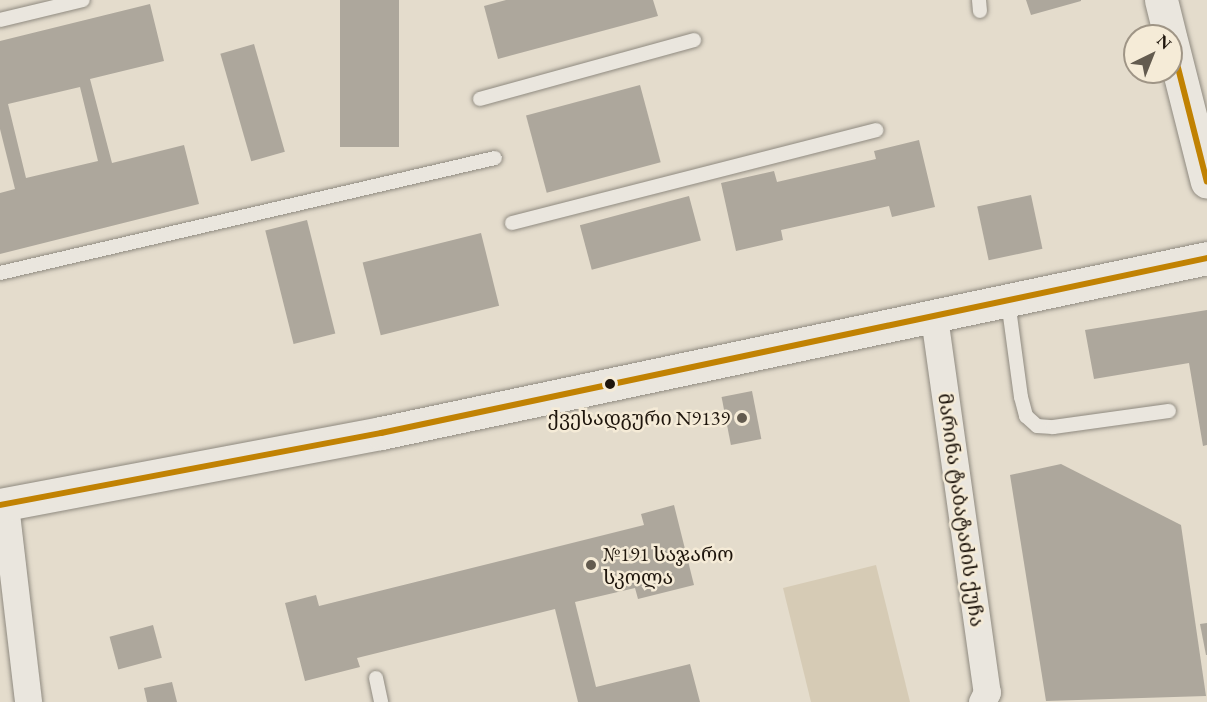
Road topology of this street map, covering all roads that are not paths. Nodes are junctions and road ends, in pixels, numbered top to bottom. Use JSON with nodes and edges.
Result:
{"nodes":[{"id":1,"x":83,"y":0,"type":"edge"},
{"id":2,"x":1161,"y":0,"type":"edge"},
{"id":3,"x":0,"y":20,"type":"edge"},
{"id":4,"x":1167,"y":24,"type":"edge"},
{"id":5,"x":694,"y":40,"type":"dead end"},
{"id":6,"x":1182,"y":84,"type":"edge"},
{"id":7,"x":480,"y":99,"type":"dead end"},
{"id":8,"x":876,"y":130,"type":"dead end"},
{"id":9,"x":495,"y":158,"type":"dead end"},
{"id":10,"x":1207,"y":182,"type":"edge"},
{"id":11,"x":512,"y":223,"type":"dead end"},
{"id":12,"x":1207,"y":258,"type":"edge"},
{"id":13,"x":0,"y":273,"type":"edge"},
{"id":14,"x":1008,"y":301,"type":"junction"},
{"id":15,"x":933,"y":317,"type":"junction"},
{"id":16,"x":1169,"y":411,"type":"dead end"},
{"id":17,"x":2,"y":505,"type":"edge"},
{"id":18,"x":376,"y":678,"type":"dead end"},
{"id":19,"x":28,"y":702,"type":"edge"},
{"id":20,"x":381,"y":702,"type":"edge"},
{"id":21,"x":982,"y":702,"type":"edge"}],
"edges":[{"from":1,"to":3,"type":"lane"},
{"from":2,"to":4,"type":"street"},
{"from":5,"to":7,"type":"lane"},
{"from":6,"to":10,"type":"street"},
{"from":8,"to":11,"type":"lane"},
{"from":9,"to":13,"type":"lane"},
{"from":12,"to":14,"type":"street"},
{"from":14,"to":15,"type":"street"},
{"from":14,"to":16,"type":"lane"},
{"from":15,"to":17,"type":"street"},
{"from":15,"to":21,"type":"street","name":"მარინა ტაბატაძის ქუჩა"},
{"from":17,"to":19,"type":"street"},
{"from":18,"to":20,"type":"lane"}]}
